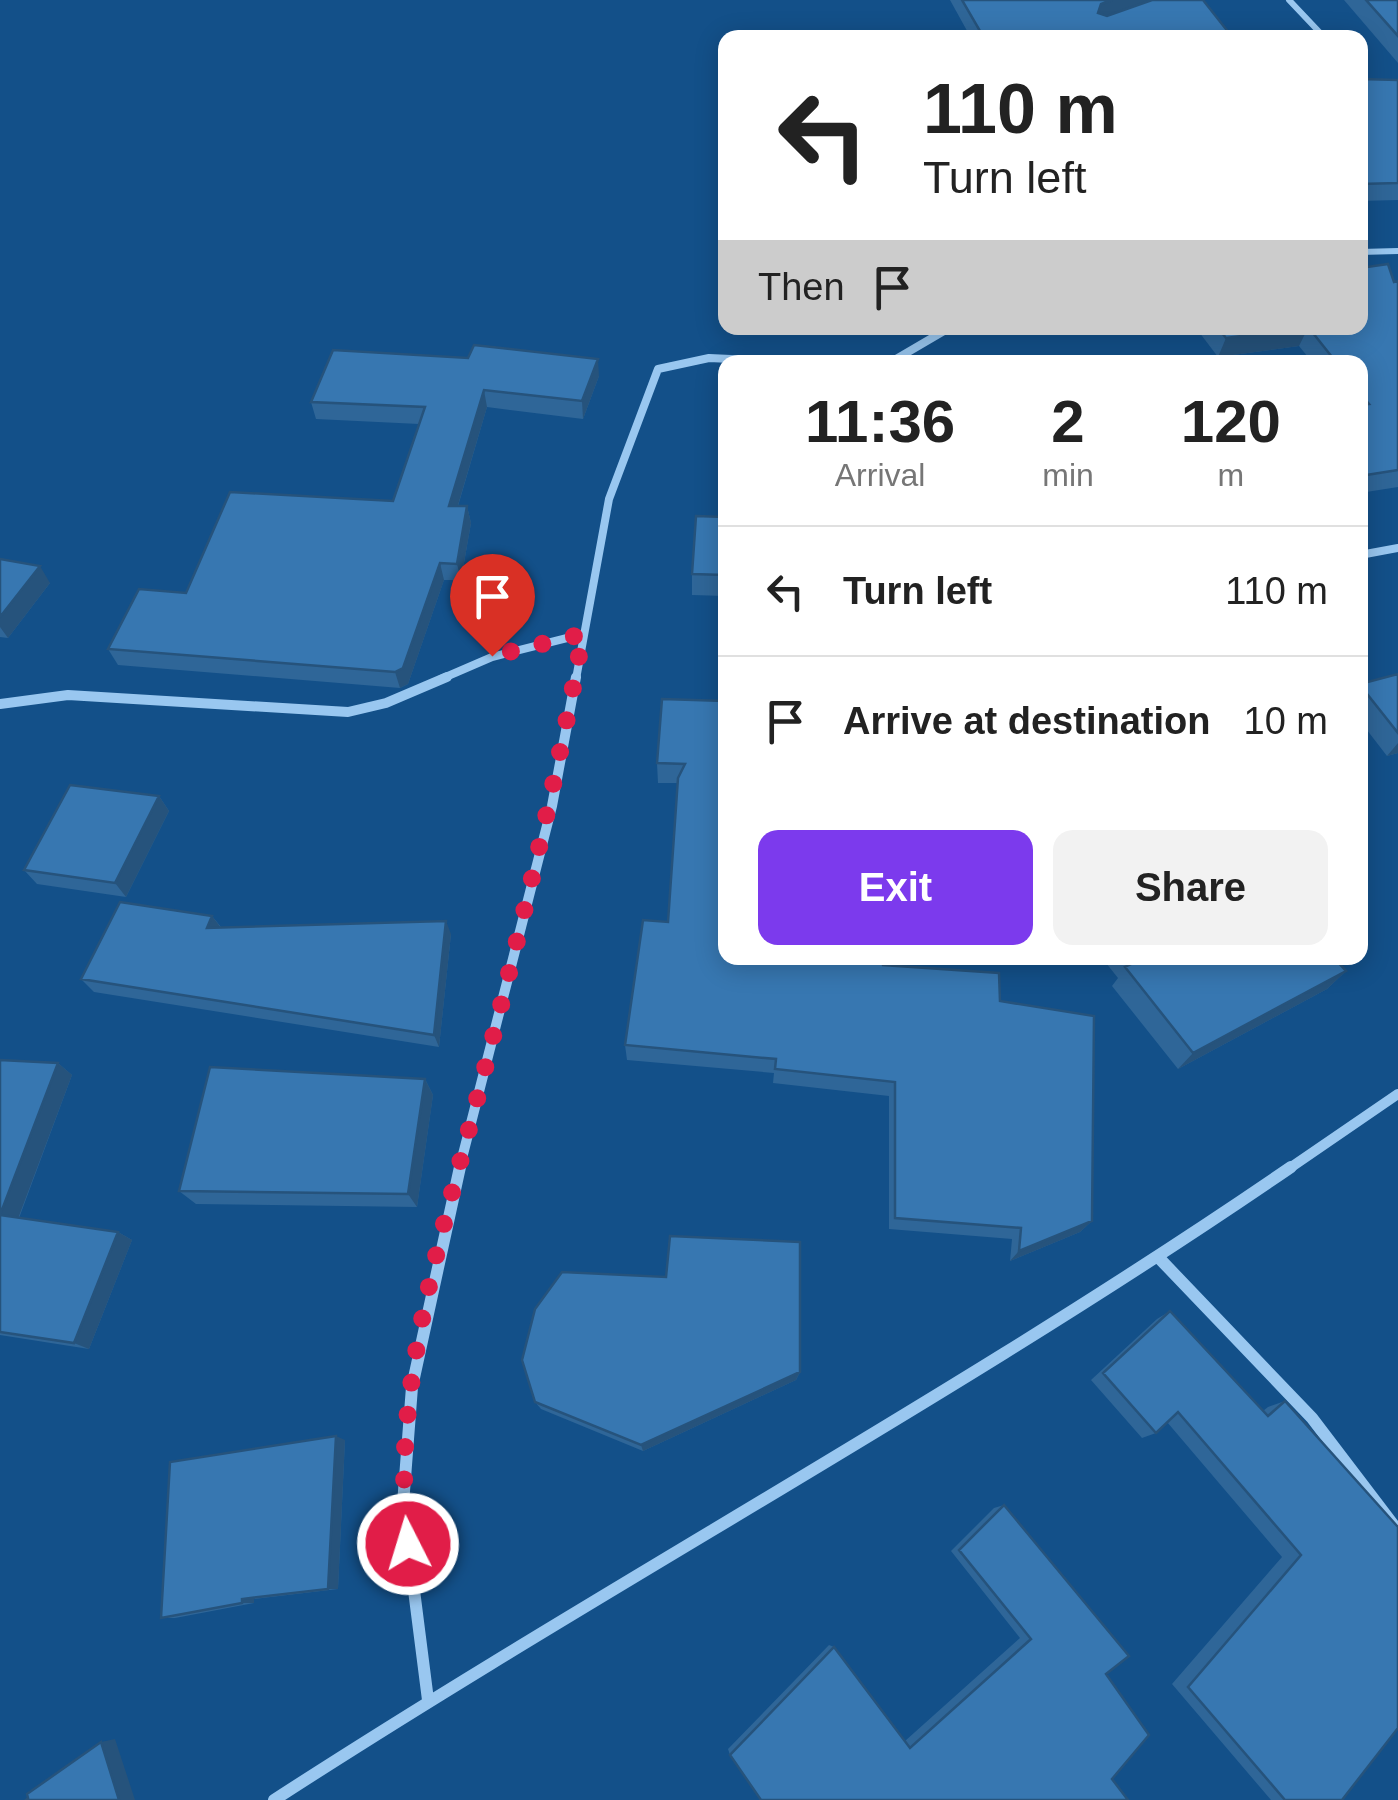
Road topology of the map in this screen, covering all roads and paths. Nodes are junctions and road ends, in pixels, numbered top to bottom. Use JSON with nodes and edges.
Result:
{"nodes":[{"id":1,"x":1289,"y":0,"type":"edge"},
{"id":2,"x":1317,"y":30,"type":"edge"},
{"id":3,"x":1368,"y":252,"type":"edge"},
{"id":4,"x":1398,"y":252,"type":"edge"},
{"id":5,"x":937,"y":335,"type":"edge"},
{"id":6,"x":903,"y":355,"type":"edge"},
{"id":7,"x":718,"y":357,"type":"edge"},
{"id":8,"x":1398,"y":548,"type":"edge"},
{"id":9,"x":1368,"y":554,"type":"edge"},
{"id":10,"x":583,"y":634,"type":"junction"},
{"id":11,"x":0,"y":704,"type":"edge"},
{"id":12,"x":1398,"y":1094,"type":"edge"},
{"id":13,"x":1159,"y":1258,"type":"junction"},
{"id":14,"x":1398,"y":1530,"type":"edge"},
{"id":15,"x":428,"y":1700,"type":"junction"},
{"id":16,"x":274,"y":1800,"type":"edge"}],
"edges":[{"from":1,"to":2,"type":"street"},
{"from":3,"to":4,"type":"street"},
{"from":5,"to":6,"type":"street"},
{"from":7,"to":10,"type":"street"},
{"from":8,"to":9,"type":"street"},
{"from":10,"to":11,"type":"street"},
{"from":10,"to":15,"type":"street"},
{"from":12,"to":13,"type":"street"},
{"from":13,"to":14,"type":"street"},
{"from":13,"to":15,"type":"street"},
{"from":15,"to":16,"type":"street"}]}
